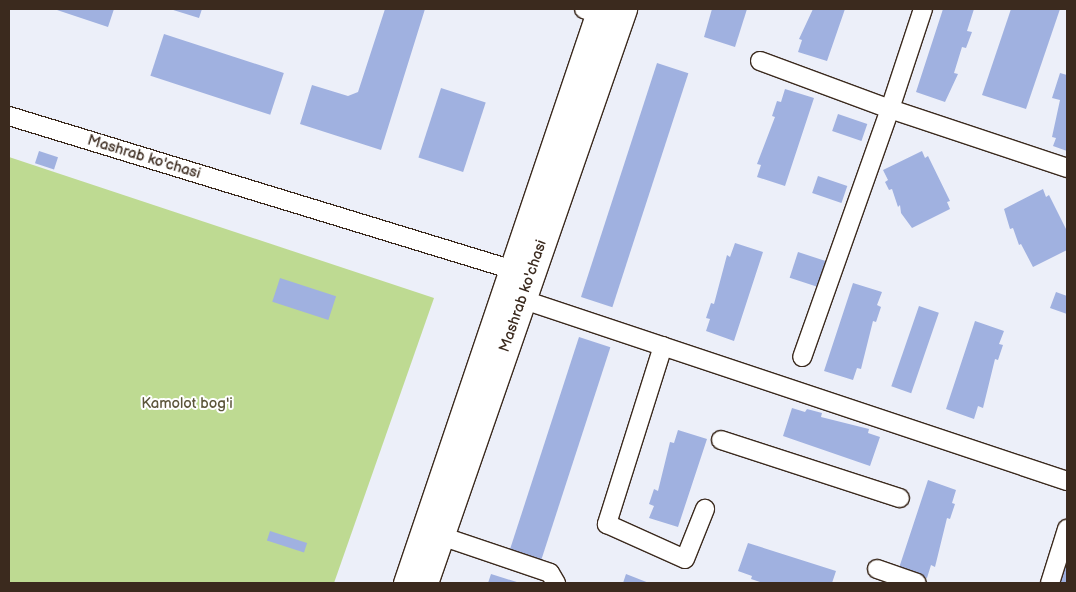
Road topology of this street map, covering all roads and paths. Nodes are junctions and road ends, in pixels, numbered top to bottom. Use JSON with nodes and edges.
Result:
{"nodes":[{"id":1,"x":624,"y":9,"type":"edge"},
{"id":2,"x":923,"y":9,"type":"edge"},
{"id":3,"x":594,"y":10,"type":"edge"},
{"id":4,"x":760,"y":61,"type":"dead end"},
{"id":5,"x":890,"y":108,"type":"junction"},
{"id":6,"x":9,"y":116,"type":"edge"},
{"id":7,"x":1067,"y":168,"type":"edge"},
{"id":8,"x":510,"y":269,"type":"junction"},
{"id":9,"x":521,"y":299,"type":"junction"},
{"id":10,"x":663,"y":346,"type":"junction"},
{"id":11,"x":802,"y":357,"type":"dead end"},
{"id":12,"x":721,"y":440,"type":"dead end"},
{"id":13,"x":1067,"y":482,"type":"edge"},
{"id":14,"x":900,"y":498,"type":"dead end"},
{"id":15,"x":705,"y":508,"type":"dead end"},
{"id":16,"x":1067,"y":529,"type":"edge"},
{"id":17,"x":441,"y":536,"type":"junction"},
{"id":18,"x":877,"y":569,"type":"dead end"},
{"id":19,"x":406,"y":583,"type":"edge"},
{"id":20,"x":424,"y":583,"type":"edge"},
{"id":21,"x":556,"y":583,"type":"edge"},
{"id":22,"x":917,"y":583,"type":"edge"},
{"id":23,"x":1050,"y":583,"type":"edge"}],
"edges":[{"from":1,"to":9,"type":"main road","name":"Mashrab ko'chasi"},
{"from":2,"to":5,"type":"street"},
{"from":3,"to":8,"type":"main road","name":"Mashrab ko'chasi"},
{"from":4,"to":5,"type":"street"},
{"from":5,"to":7,"type":"street"},
{"from":5,"to":11,"type":"street"},
{"from":6,"to":8,"type":"street","name":"Mashrab ko'chasi"},
{"from":8,"to":19,"type":"main road","name":"Mashrab ko'chasi"},
{"from":9,"to":10,"type":"street"},
{"from":9,"to":17,"type":"main road","name":"Mashrab ko'chasi"},
{"from":10,"to":13,"type":"street"},
{"from":10,"to":15,"type":"street"},
{"from":12,"to":14,"type":"street"},
{"from":16,"to":23,"type":"street"},
{"from":17,"to":20,"type":"main road","name":"Mashrab ko'chasi"},
{"from":17,"to":21,"type":"street"},
{"from":18,"to":22,"type":"street"}]}
